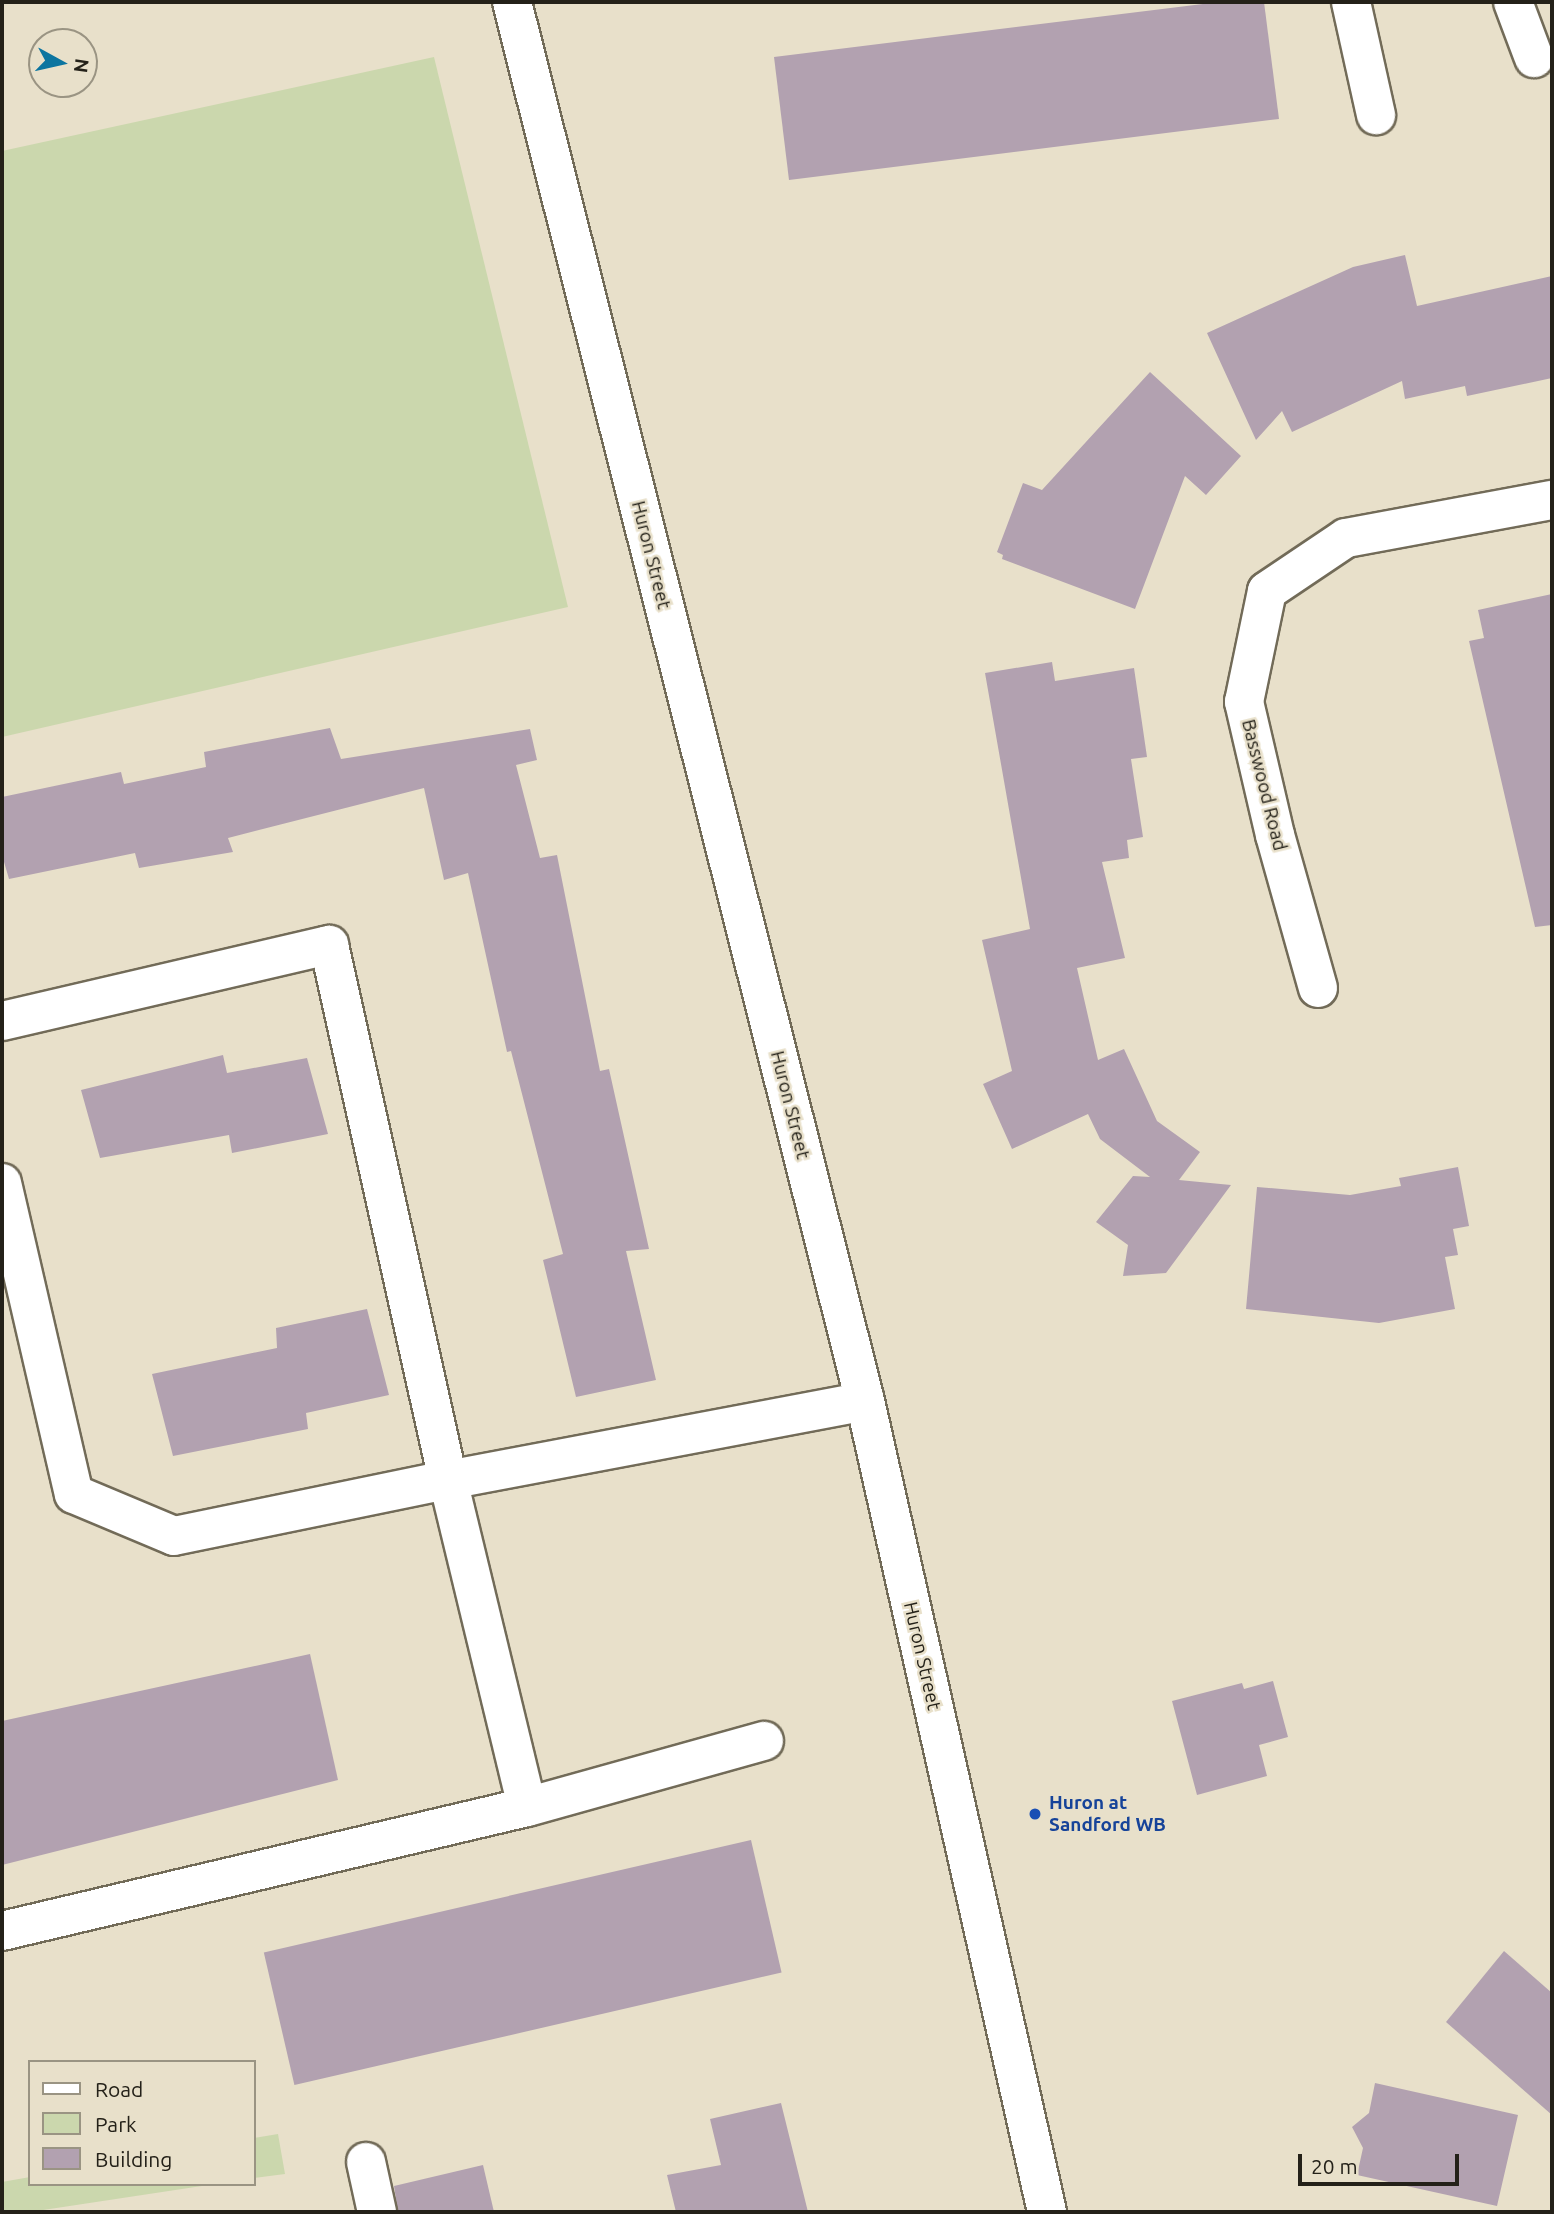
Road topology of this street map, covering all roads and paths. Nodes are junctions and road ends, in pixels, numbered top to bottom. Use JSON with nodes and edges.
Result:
{"nodes":[{"id":1,"x":512,"y":2,"type":"edge"},
{"id":2,"x":1351,"y":2,"type":"edge"},
{"id":3,"x":1513,"y":2,"type":"edge"},
{"id":4,"x":1534,"y":58,"type":"dead end"},
{"id":5,"x":1376,"y":115,"type":"dead end"},
{"id":6,"x":1552,"y":500,"type":"edge"},
{"id":7,"x":1318,"y":988,"type":"dead end"},
{"id":8,"x":2,"y":1021,"type":"edge"},
{"id":9,"x":2,"y":1183,"type":"edge"},
{"id":10,"x":865,"y":1401,"type":"junction"},
{"id":11,"x":448,"y":1480,"type":"junction"},
{"id":12,"x":764,"y":1741,"type":"dead end"},
{"id":13,"x":527,"y":1807,"type":"junction"},
{"id":14,"x":2,"y":1931,"type":"edge"},
{"id":15,"x":366,"y":2162,"type":"dead end"},
{"id":16,"x":377,"y":2212,"type":"edge"},
{"id":17,"x":1047,"y":2212,"type":"edge"}],
"edges":[{"from":1,"to":10,"type":"main road","name":"Huron Street"},
{"from":2,"to":5,"type":"main road"},
{"from":3,"to":4,"type":"main road"},
{"from":6,"to":7,"type":"main road","name":"Basswood Road"},
{"from":8,"to":11,"type":"main road"},
{"from":9,"to":11,"type":"main road"},
{"from":10,"to":11,"type":"main road"},
{"from":10,"to":17,"type":"main road","name":"Huron Street"},
{"from":11,"to":13,"type":"main road"},
{"from":12,"to":13,"type":"main road"},
{"from":13,"to":14,"type":"main road"},
{"from":15,"to":16,"type":"main road"}]}
